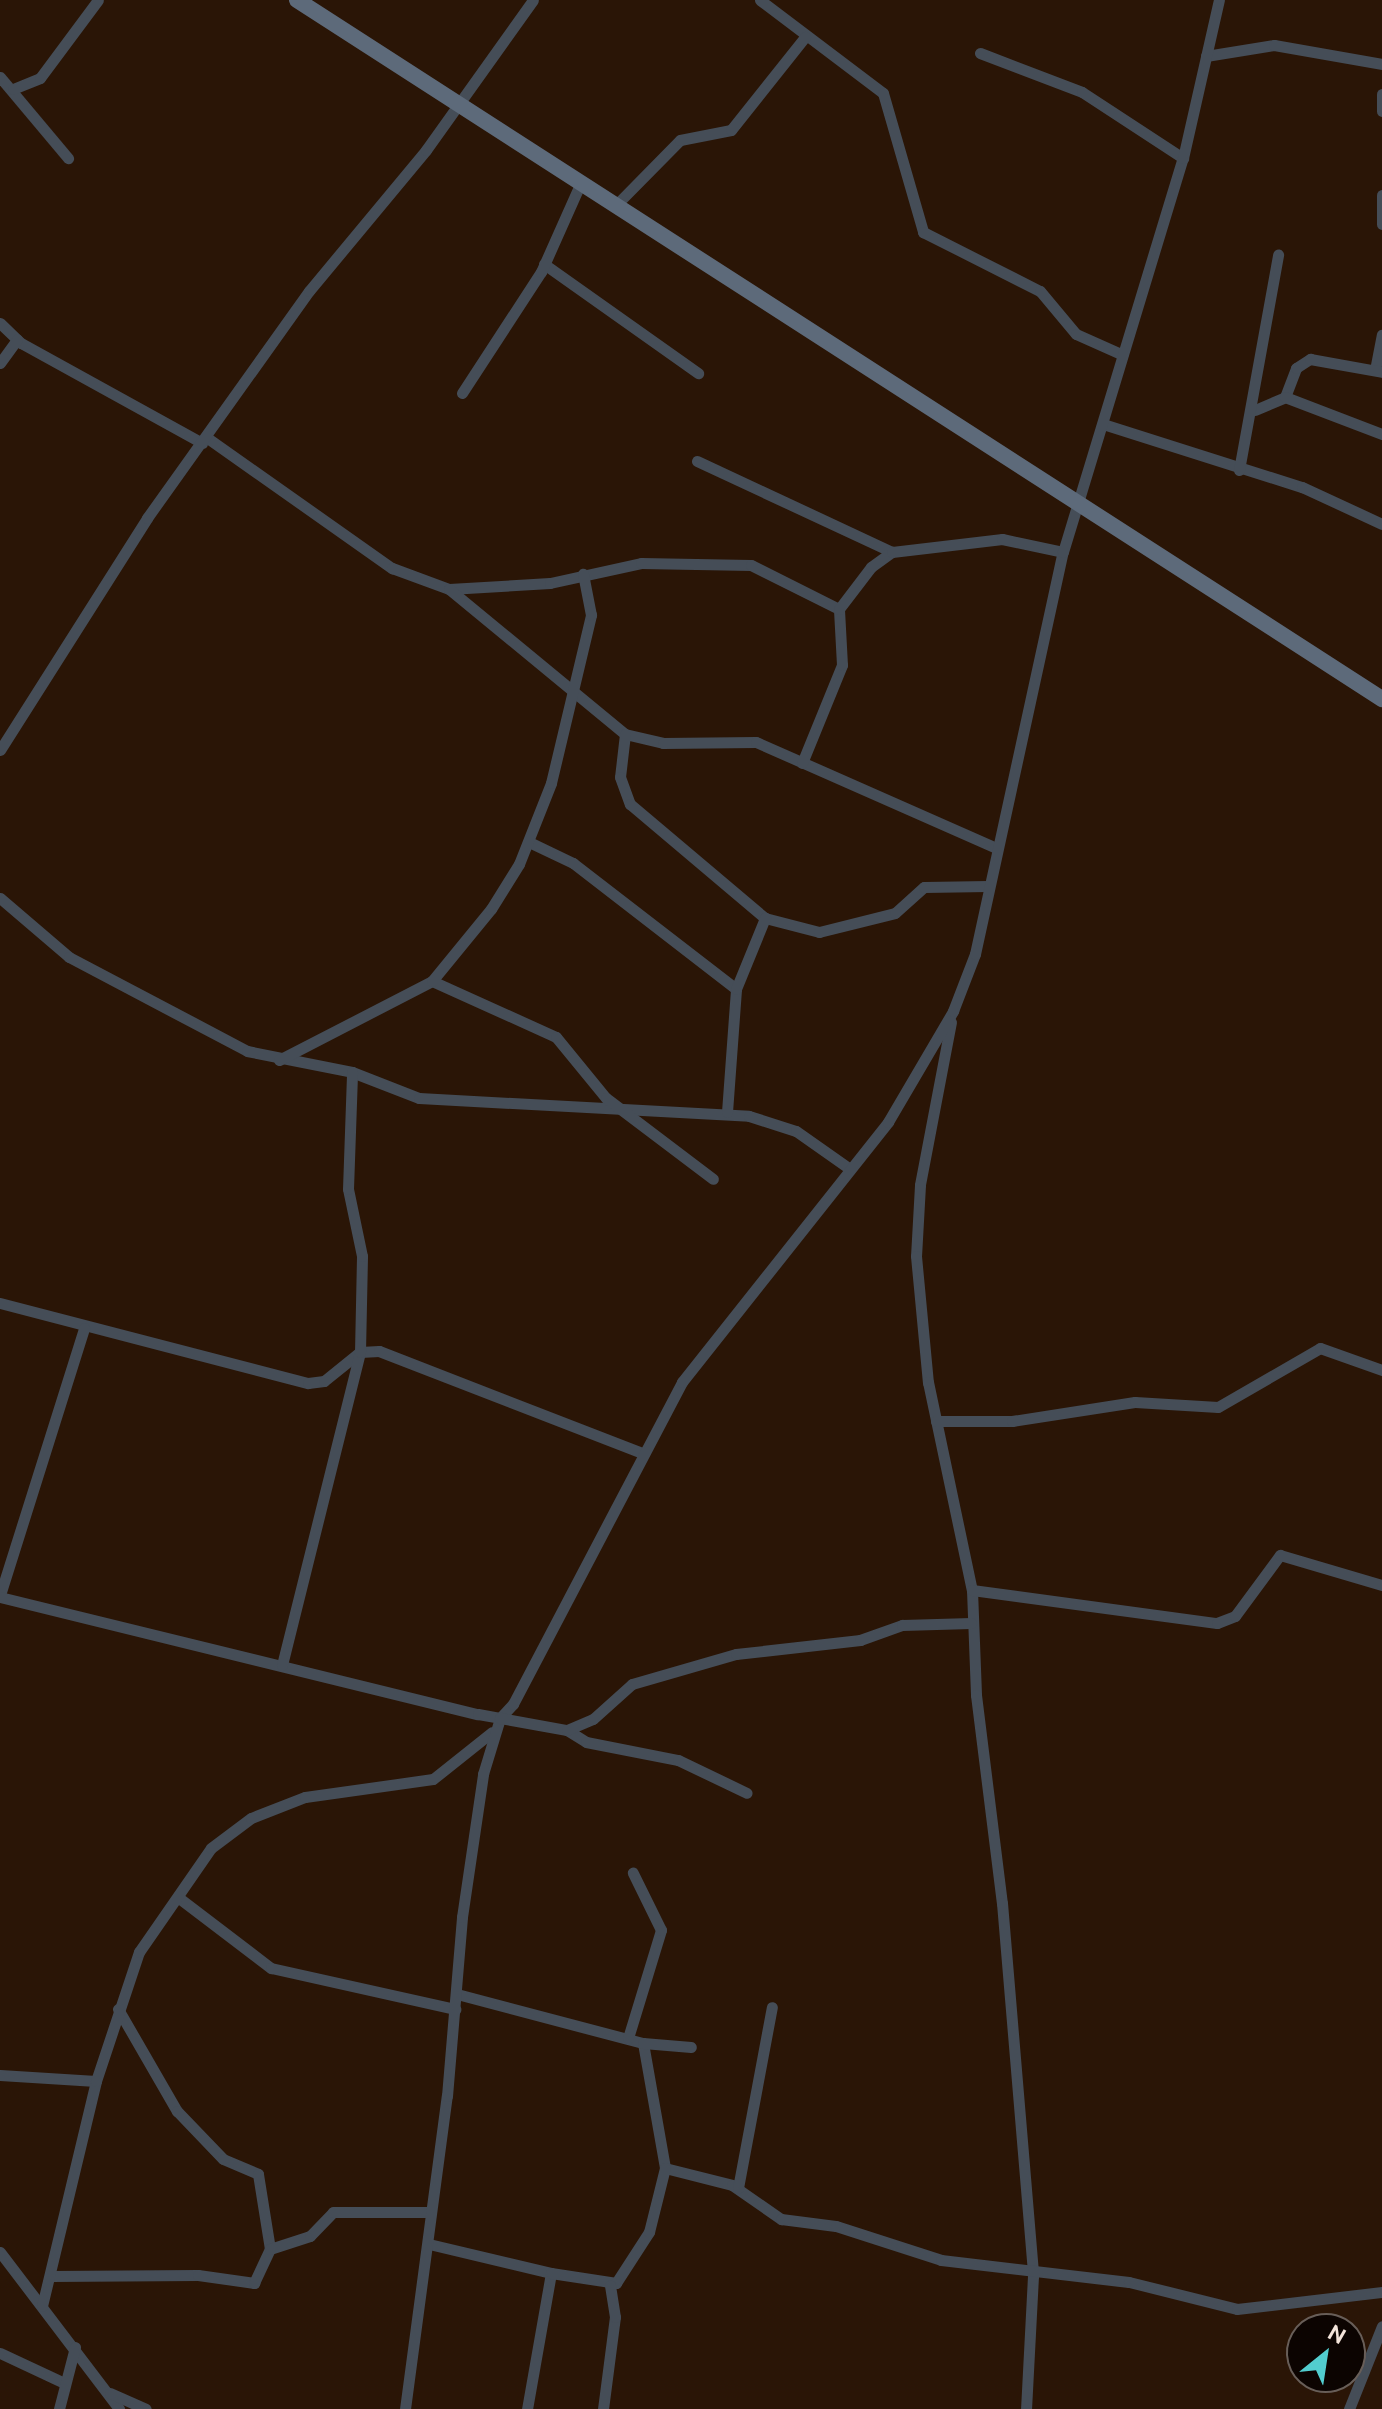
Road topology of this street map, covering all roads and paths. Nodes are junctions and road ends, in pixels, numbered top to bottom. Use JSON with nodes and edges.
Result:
{"nodes":[{"id":1,"x":98,"y":0,"type":"edge"},
{"id":2,"x":297,"y":0,"type":"edge"},
{"id":3,"x":533,"y":0,"type":"edge"},
{"id":4,"x":760,"y":0,"type":"edge"},
{"id":5,"x":1219,"y":0,"type":"edge"},
{"id":6,"x":805,"y":37,"type":"junction"},
{"id":7,"x":980,"y":53,"type":"dead end"},
{"id":8,"x":1206,"y":56,"type":"junction"},
{"id":9,"x":1382,"y":64,"type":"edge"},
{"id":10,"x":0,"y":77,"type":"edge"},
{"id":11,"x":13,"y":89,"type":"junction"},
{"id":12,"x":1382,"y":94,"type":"edge"},
{"id":13,"x":458,"y":102,"type":"junction"},
{"id":14,"x":1382,"y":111,"type":"edge"},
{"id":15,"x":68,"y":158,"type":"dead end"},
{"id":16,"x":1183,"y":158,"type":"junction"},
{"id":17,"x":581,"y":182,"type":"junction"},
{"id":18,"x":1382,"y":195,"type":"edge"},
{"id":19,"x":616,"y":205,"type":"junction"},
{"id":20,"x":1382,"y":224,"type":"edge"},
{"id":21,"x":1278,"y":255,"type":"dead end"},
{"id":22,"x":544,"y":264,"type":"junction"},
{"id":23,"x":0,"y":323,"type":"edge"},
{"id":24,"x":1382,"y":335,"type":"edge"},
{"id":25,"x":17,"y":340,"type":"junction"},
{"id":26,"x":1123,"y":355,"type":"junction"},
{"id":27,"x":0,"y":363,"type":"edge"},
{"id":28,"x":1378,"y":371,"type":"edge"},
{"id":29,"x":698,"y":373,"type":"dead end"},
{"id":30,"x":462,"y":393,"type":"dead end"},
{"id":31,"x":1285,"y":397,"type":"junction"},
{"id":32,"x":1254,"y":411,"type":"junction"},
{"id":33,"x":1103,"y":424,"type":"junction"},
{"id":34,"x":1382,"y":434,"type":"edge"},
{"id":35,"x":204,"y":440,"type":"junction"},
{"id":36,"x":697,"y":461,"type":"dead end"},
{"id":37,"x":1239,"y":470,"type":"junction"},
{"id":38,"x":1079,"y":504,"type":"junction"},
{"id":39,"x":1382,"y":524,"type":"edge"},
{"id":40,"x":892,"y":552,"type":"junction"},
{"id":41,"x":1063,"y":552,"type":"junction"},
{"id":42,"x":583,"y":574,"type":"junction"},
{"id":43,"x":449,"y":589,"type":"junction"},
{"id":44,"x":839,"y":609,"type":"junction"},
{"id":45,"x":576,"y":692,"type":"junction"},
{"id":46,"x":1382,"y":699,"type":"edge"},
{"id":47,"x":625,"y":734,"type":"junction"},
{"id":48,"x":0,"y":750,"type":"edge"},
{"id":49,"x":802,"y":763,"type":"junction"},
{"id":50,"x":529,"y":842,"type":"junction"},
{"id":51,"x":996,"y":848,"type":"junction"},
{"id":52,"x":988,"y":886,"type":"junction"},
{"id":53,"x":0,"y":898,"type":"edge"},
{"id":54,"x":765,"y":918,"type":"junction"},
{"id":55,"x":432,"y":981,"type":"junction"},
{"id":56,"x":736,"y":989,"type":"junction"},
{"id":57,"x":953,"y":1011,"type":"junction"},
{"id":58,"x":279,"y":1060,"type":"junction"},
{"id":59,"x":352,"y":1072,"type":"junction"},
{"id":60,"x":727,"y":1112,"type":"junction"},
{"id":61,"x":625,"y":1114,"type":"junction"},
{"id":62,"x":850,"y":1169,"type":"junction"},
{"id":63,"x":713,"y":1179,"type":"dead end"},
{"id":64,"x":0,"y":1303,"type":"edge"},
{"id":65,"x":84,"y":1328,"type":"junction"},
{"id":66,"x":360,"y":1352,"type":"junction"},
{"id":67,"x":1382,"y":1370,"type":"edge"},
{"id":68,"x":936,"y":1421,"type":"junction"},
{"id":69,"x":644,"y":1454,"type":"junction"},
{"id":70,"x":1382,"y":1585,"type":"edge"},
{"id":71,"x":972,"y":1590,"type":"junction"},
{"id":72,"x":0,"y":1596,"type":"edge"},
{"id":73,"x":971,"y":1623,"type":"junction"},
{"id":74,"x":282,"y":1665,"type":"junction"},
{"id":75,"x":500,"y":1718,"type":"junction"},
{"id":76,"x":567,"y":1730,"type":"junction"},
{"id":77,"x":492,"y":1732,"type":"junction"},
{"id":78,"x":747,"y":1793,"type":"dead end"},
{"id":79,"x":633,"y":1873,"type":"dead end"},
{"id":80,"x":179,"y":1898,"type":"junction"},
{"id":81,"x":457,"y":1994,"type":"junction"},
{"id":82,"x":772,"y":2007,"type":"dead end"},
{"id":83,"x":118,"y":2009,"type":"junction"},
{"id":84,"x":455,"y":2009,"type":"junction"},
{"id":85,"x":628,"y":2038,"type":"junction"},
{"id":86,"x":643,"y":2043,"type":"junction"},
{"id":87,"x":691,"y":2047,"type":"dead end"},
{"id":88,"x":0,"y":2075,"type":"edge"},
{"id":89,"x":96,"y":2081,"type":"junction"},
{"id":90,"x":665,"y":2168,"type":"junction"},
{"id":91,"x":738,"y":2188,"type":"junction"},
{"id":92,"x":430,"y":2212,"type":"junction"},
{"id":93,"x":429,"y":2244,"type":"junction"},
{"id":94,"x":270,"y":2249,"type":"junction"},
{"id":95,"x":0,"y":2252,"type":"edge"},
{"id":96,"x":551,"y":2273,"type":"junction"},
{"id":97,"x":51,"y":2276,"type":"junction"},
{"id":98,"x":1033,"y":2276,"type":"junction"},
{"id":99,"x":610,"y":2285,"type":"junction"},
{"id":100,"x":1382,"y":2292,"type":"edge"},
{"id":101,"x":42,"y":2306,"type":"junction"},
{"id":102,"x":1382,"y":2326,"type":"edge"},
{"id":103,"x":75,"y":2347,"type":"junction"},
{"id":104,"x":0,"y":2353,"type":"edge"},
{"id":105,"x":62,"y":2382,"type":"junction"},
{"id":106,"x":107,"y":2392,"type":"junction"},
{"id":107,"x":59,"y":2409,"type":"edge"},
{"id":108,"x":119,"y":2409,"type":"edge"},
{"id":109,"x":146,"y":2409,"type":"edge"},
{"id":110,"x":405,"y":2409,"type":"edge"},
{"id":111,"x":527,"y":2409,"type":"edge"},
{"id":112,"x":603,"y":2409,"type":"edge"},
{"id":113,"x":1026,"y":2409,"type":"edge"},
{"id":114,"x":1349,"y":2409,"type":"edge"}],
"edges":[{"from":1,"to":11,"type":"street"},
{"from":2,"to":13,"type":"street"},
{"from":3,"to":13,"type":"street"},
{"from":4,"to":6,"type":"street"},
{"from":5,"to":8,"type":"street"},
{"from":6,"to":19,"type":"street"},
{"from":6,"to":26,"type":"street"},
{"from":7,"to":16,"type":"street"},
{"from":8,"to":9,"type":"street"},
{"from":8,"to":16,"type":"street"},
{"from":10,"to":11,"type":"street"},
{"from":11,"to":15,"type":"street"},
{"from":12,"to":14,"type":"street"},
{"from":13,"to":17,"type":"street"},
{"from":13,"to":35,"type":"street"},
{"from":16,"to":26,"type":"street"},
{"from":17,"to":19,"type":"street"},
{"from":17,"to":22,"type":"street"},
{"from":18,"to":20,"type":"street"},
{"from":19,"to":38,"type":"street"},
{"from":21,"to":32,"type":"street"},
{"from":22,"to":29,"type":"street"},
{"from":22,"to":30,"type":"street"},
{"from":23,"to":25,"type":"street"},
{"from":24,"to":28,"type":"street"},
{"from":25,"to":27,"type":"street"},
{"from":25,"to":35,"type":"street"},
{"from":26,"to":33,"type":"street"},
{"from":28,"to":31,"type":"street"},
{"from":31,"to":32,"type":"street"},
{"from":31,"to":34,"type":"street"},
{"from":32,"to":37,"type":"street"},
{"from":33,"to":37,"type":"street"},
{"from":33,"to":38,"type":"street"},
{"from":35,"to":43,"type":"street"},
{"from":35,"to":48,"type":"street"},
{"from":36,"to":40,"type":"street"},
{"from":37,"to":39,"type":"street"},
{"from":38,"to":41,"type":"street"},
{"from":38,"to":46,"type":"street"},
{"from":40,"to":41,"type":"street"},
{"from":40,"to":44,"type":"street"},
{"from":41,"to":51,"type":"street"},
{"from":42,"to":43,"type":"street"},
{"from":42,"to":44,"type":"street"},
{"from":42,"to":45,"type":"street"},
{"from":43,"to":45,"type":"street"},
{"from":44,"to":49,"type":"street"},
{"from":45,"to":47,"type":"street"},
{"from":45,"to":50,"type":"street"},
{"from":47,"to":49,"type":"street"},
{"from":47,"to":54,"type":"street"},
{"from":49,"to":51,"type":"street"},
{"from":50,"to":55,"type":"street"},
{"from":50,"to":56,"type":"street"},
{"from":51,"to":52,"type":"street"},
{"from":52,"to":54,"type":"street"},
{"from":52,"to":57,"type":"street"},
{"from":53,"to":58,"type":"street"},
{"from":54,"to":56,"type":"street"},
{"from":55,"to":58,"type":"street"},
{"from":55,"to":61,"type":"street"},
{"from":56,"to":60,"type":"street"},
{"from":57,"to":62,"type":"street"},
{"from":57,"to":68,"type":"street"},
{"from":58,"to":59,"type":"street"},
{"from":59,"to":61,"type":"street"},
{"from":59,"to":66,"type":"street"},
{"from":60,"to":61,"type":"street"},
{"from":60,"to":62,"type":"street"},
{"from":61,"to":63,"type":"street"},
{"from":62,"to":69,"type":"street"},
{"from":64,"to":65,"type":"street"},
{"from":65,"to":66,"type":"street"},
{"from":65,"to":72,"type":"street"},
{"from":66,"to":69,"type":"street"},
{"from":66,"to":74,"type":"street"},
{"from":67,"to":68,"type":"street"},
{"from":68,"to":71,"type":"street"},
{"from":69,"to":75,"type":"street"},
{"from":70,"to":71,"type":"street"},
{"from":71,"to":73,"type":"street"},
{"from":72,"to":74,"type":"street"},
{"from":73,"to":76,"type":"street"},
{"from":73,"to":98,"type":"street"},
{"from":74,"to":75,"type":"street"},
{"from":75,"to":76,"type":"street"},
{"from":75,"to":77,"type":"street"},
{"from":76,"to":78,"type":"street"},
{"from":77,"to":80,"type":"street"},
{"from":77,"to":81,"type":"street"},
{"from":79,"to":85,"type":"street"},
{"from":80,"to":83,"type":"street"},
{"from":80,"to":84,"type":"street"},
{"from":81,"to":84,"type":"street"},
{"from":81,"to":85,"type":"street"},
{"from":82,"to":91,"type":"street"},
{"from":83,"to":89,"type":"street"},
{"from":83,"to":94,"type":"street"},
{"from":84,"to":92,"type":"street"},
{"from":85,"to":86,"type":"street"},
{"from":86,"to":87,"type":"street"},
{"from":86,"to":90,"type":"street"},
{"from":88,"to":89,"type":"street"},
{"from":89,"to":97,"type":"street"},
{"from":90,"to":91,"type":"street"},
{"from":90,"to":99,"type":"street"},
{"from":91,"to":98,"type":"street"},
{"from":92,"to":93,"type":"street"},
{"from":92,"to":94,"type":"street"},
{"from":93,"to":96,"type":"street"},
{"from":93,"to":110,"type":"street"},
{"from":94,"to":97,"type":"street"},
{"from":95,"to":101,"type":"street"},
{"from":96,"to":99,"type":"street"},
{"from":96,"to":111,"type":"street"},
{"from":97,"to":101,"type":"street"},
{"from":98,"to":100,"type":"street"},
{"from":98,"to":113,"type":"street"},
{"from":99,"to":112,"type":"street"},
{"from":101,"to":103,"type":"street"},
{"from":102,"to":114,"type":"street"},
{"from":103,"to":105,"type":"street"},
{"from":103,"to":106,"type":"street"},
{"from":104,"to":105,"type":"street"},
{"from":105,"to":107,"type":"street"},
{"from":106,"to":108,"type":"street"},
{"from":106,"to":109,"type":"street"}]}
